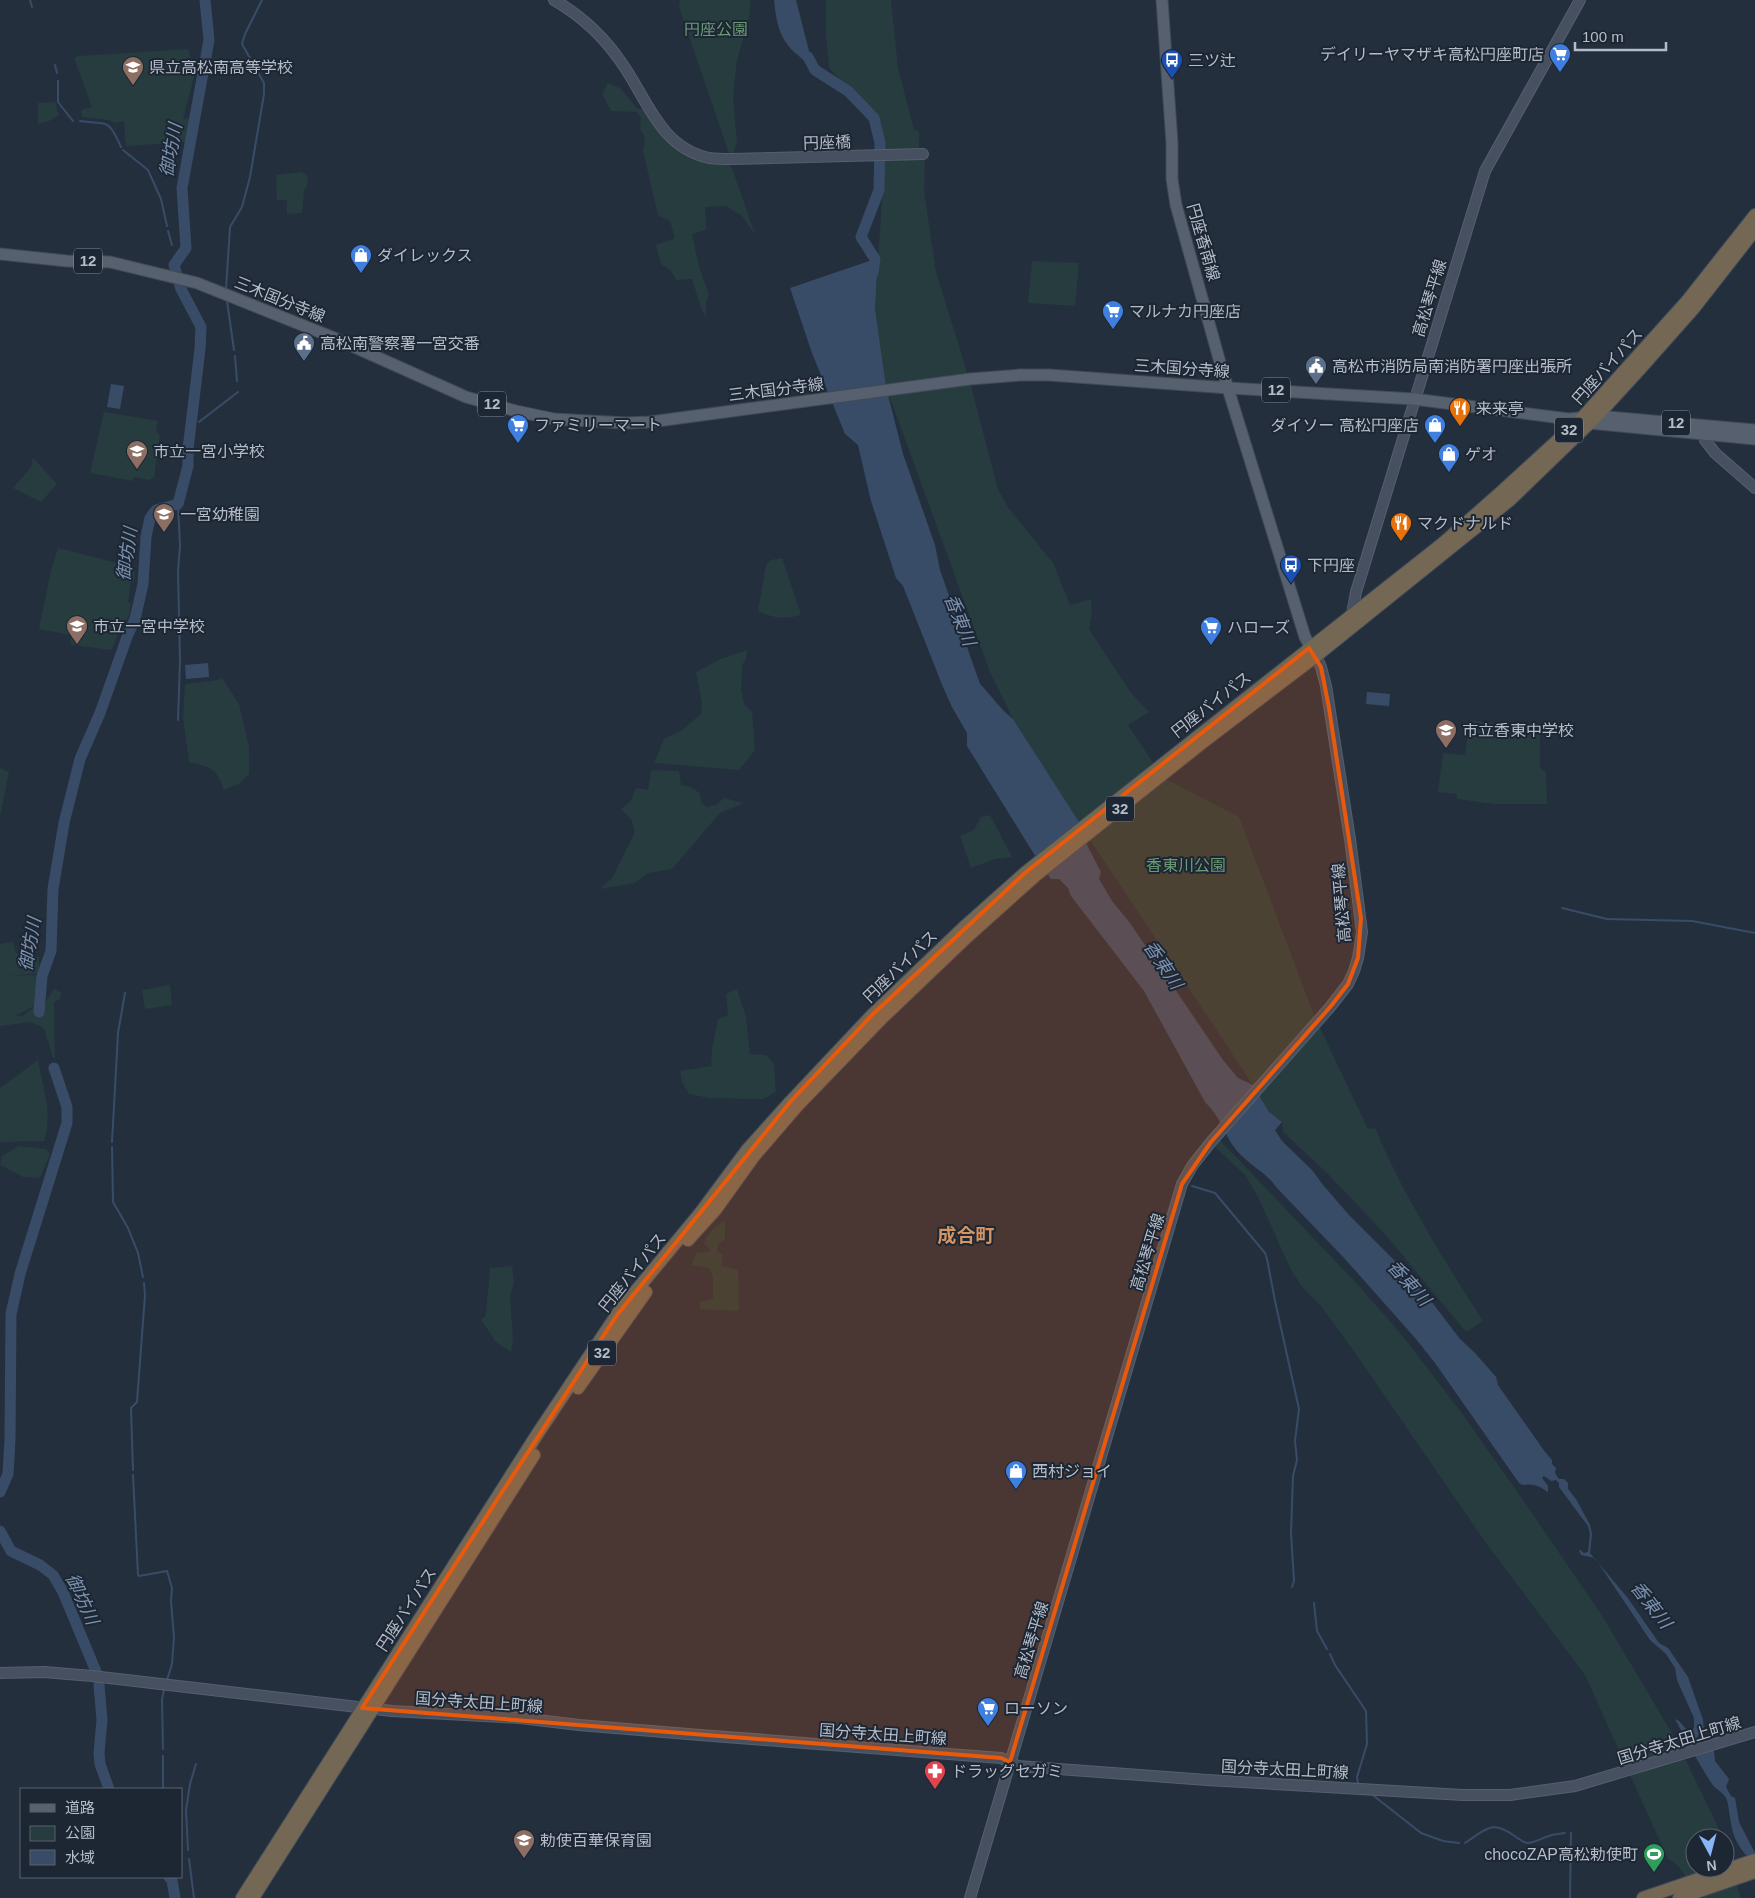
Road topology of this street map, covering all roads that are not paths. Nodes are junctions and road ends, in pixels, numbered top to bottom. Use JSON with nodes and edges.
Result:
{"nodes":[{"id":1,"x":554,"y":0,"type":"edge"},
{"id":2,"x":1162,"y":0,"type":"edge"},
{"id":3,"x":1580,"y":0,"type":"edge"},
{"id":4,"x":922,"y":154,"type":"dead end"},
{"id":5,"x":1755,"y":214,"type":"edge"},
{"id":6,"x":1755,"y":230,"type":"edge"},
{"id":7,"x":0,"y":254,"type":"edge"},
{"id":8,"x":1228,"y":388,"type":"junction"},
{"id":9,"x":1414,"y":399,"type":"junction"},
{"id":10,"x":1589,"y":419,"type":"junction"},
{"id":11,"x":1704,"y":430,"type":"junction"},
{"id":12,"x":1755,"y":430,"type":"edge"},
{"id":13,"x":1755,"y":439,"type":"edge"},
{"id":14,"x":1755,"y":488,"type":"edge"},
{"id":15,"x":1354,"y":618,"type":"junction"},
{"id":16,"x":1312,"y":652,"type":"junction"},
{"id":17,"x":0,"y":1672,"type":"edge"},
{"id":18,"x":367,"y":1708,"type":"junction"},
{"id":19,"x":1755,"y":1732,"type":"edge"},
{"id":20,"x":1010,"y":1762,"type":"junction"},
{"id":21,"x":1755,"y":1861,"type":"edge"},
{"id":22,"x":1755,"y":1872,"type":"edge"},
{"id":23,"x":1755,"y":1876,"type":"edge"},
{"id":24,"x":1690,"y":1897,"type":"edge"},
{"id":25,"x":242,"y":1898,"type":"edge"},
{"id":26,"x":253,"y":1898,"type":"edge"},
{"id":27,"x":970,"y":1898,"type":"edge"},
{"id":28,"x":1643,"y":1898,"type":"edge"},
{"id":29,"x":1652,"y":1898,"type":"edge"},
{"id":30,"x":1679,"y":1898,"type":"edge"}],
"edges":[{"from":1,"to":4,"type":"main road","name":"円座橋"},
{"from":2,"to":8,"type":"main road","name":"円座香南線"},
{"from":3,"to":9,"type":"main road","name":"高松琴平線"},
{"from":5,"to":10,"type":"highway","name":"円座バイパス","number":"32"},
{"from":6,"to":10,"type":"highway","name":"円座バイパス","number":"32"},
{"from":7,"to":8,"type":"main road","name":"三木国分寺線","number":"12"},
{"from":8,"to":9,"type":"main road","name":"三木国分寺線","number":"12"},
{"from":8,"to":16,"type":"main road","name":"円座香南線"},
{"from":9,"to":10,"type":"main road","name":"三木国分寺線","number":"12"},
{"from":9,"to":15,"type":"main road","name":"高松琴平線"},
{"from":10,"to":11,"type":"main road","name":"三木国分寺線","number":"12"},
{"from":10,"to":15,"type":"highway","name":"円座バイパス","number":"32"},
{"from":11,"to":12,"type":"main road","name":"三木国分寺線","number":"12"},
{"from":11,"to":13,"type":"main road","name":"三木国分寺線","number":"12"},
{"from":11,"to":14,"type":"main road"},
{"from":15,"to":16,"type":"highway","name":"円座バイパス","number":"32"},
{"from":16,"to":18,"type":"highway","name":"円座バイパス","number":"32"},
{"from":16,"to":20,"type":"main road","name":"高松琴平線"},
{"from":17,"to":18,"type":"main road","name":"国分寺太田上町線"},
{"from":18,"to":20,"type":"main road","name":"国分寺太田上町線"},
{"from":18,"to":25,"type":"highway","name":"円座バイパス","number":"32"},
{"from":18,"to":26,"type":"highway","name":"円座バイパス","number":"32"},
{"from":19,"to":20,"type":"main road","name":"国分寺太田上町線"},
{"from":20,"to":27,"type":"main road","name":"高松琴平線"},
{"from":21,"to":28,"type":"highway"},
{"from":21,"to":29,"type":"highway"},
{"from":22,"to":30,"type":"highway"},
{"from":23,"to":24,"type":"highway"}]}
